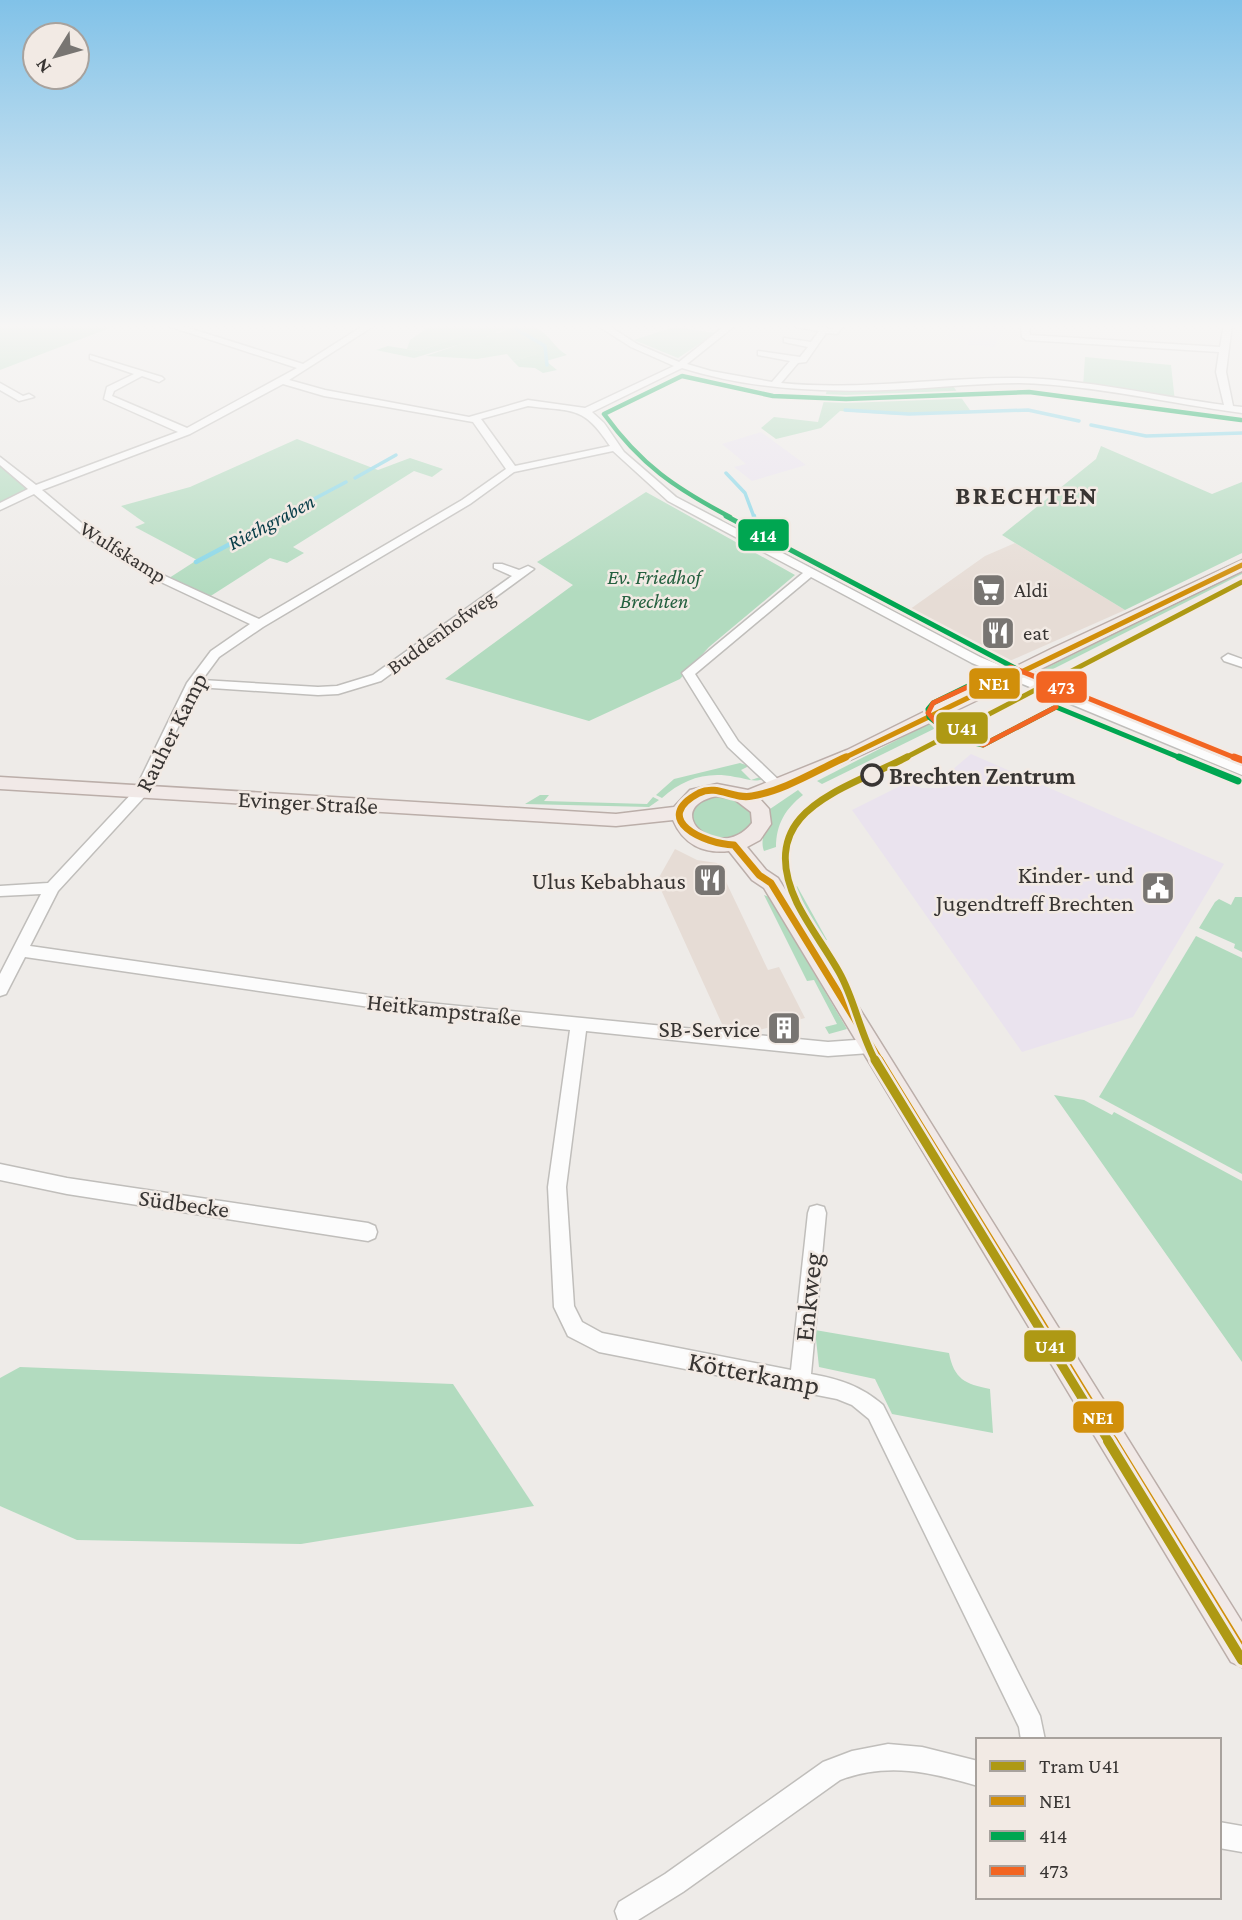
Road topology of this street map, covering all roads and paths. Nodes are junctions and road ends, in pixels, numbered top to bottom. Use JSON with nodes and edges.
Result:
{"nodes":[{"id":1,"x":145,"y":414,"type":"edge"},
{"id":2,"x":221,"y":414,"type":"edge"},
{"id":3,"x":434,"y":414,"type":"edge"},
{"id":4,"x":494,"y":414,"type":"edge"},
{"id":5,"x":589,"y":414,"type":"edge"},
{"id":6,"x":477,"y":421,"type":"junction"},
{"id":7,"x":187,"y":432,"type":"junction"},
{"id":8,"x":615,"y":448,"type":"junction"},
{"id":9,"x":0,"y":460,"type":"edge"},
{"id":10,"x":511,"y":470,"type":"junction"},
{"id":11,"x":35,"y":489,"type":"junction"},
{"id":12,"x":0,"y":507,"type":"edge"},
{"id":13,"x":1242,"y":565,"type":"edge"},
{"id":14,"x":498,"y":566,"type":"dead end"},
{"id":15,"x":809,"y":573,"type":"junction"},
{"id":16,"x":259,"y":624,"type":"junction"},
{"id":17,"x":1227,"y":658,"type":"dead end"},
{"id":18,"x":1242,"y":663,"type":"edge"},
{"id":19,"x":1010,"y":677,"type":"junction"},
{"id":20,"x":194,"y":683,"type":"junction"},
{"id":21,"x":853,"y":754,"type":"junction"},
{"id":22,"x":1242,"y":771,"type":"edge"},
{"id":23,"x":0,"y":783,"type":"edge"},
{"id":24,"x":777,"y":785,"type":"junction"},
{"id":25,"x":142,"y":792,"type":"junction"},
{"id":26,"x":754,"y":803,"type":"junction"},
{"id":27,"x":683,"y":821,"type":"junction"},
{"id":28,"x":743,"y":842,"type":"junction"},
{"id":29,"x":52,"y":888,"type":"junction"},
{"id":30,"x":0,"y":891,"type":"edge"},
{"id":31,"x":20,"y":950,"type":"junction"},
{"id":32,"x":0,"y":990,"type":"edge"},
{"id":33,"x":579,"y":1024,"type":"junction"},
{"id":34,"x":870,"y":1046,"type":"junction"},
{"id":35,"x":0,"y":1172,"type":"edge"},
{"id":36,"x":817,"y":1213,"type":"dead end"},
{"id":37,"x":368,"y":1232,"type":"dead end"},
{"id":38,"x":800,"y":1381,"type":"junction"},
{"id":39,"x":1242,"y":1651,"type":"edge"},
{"id":40,"x":1033,"y":1738,"type":"edge"},
{"id":41,"x":976,"y":1773,"type":"edge"},
{"id":42,"x":1221,"y":1835,"type":"edge"},
{"id":43,"x":1242,"y":1839,"type":"edge"},
{"id":44,"x":628,"y":1911,"type":"dead end"}],
"edges":[{"from":1,"to":7,"type":"street"},
{"from":2,"to":7,"type":"street"},
{"from":3,"to":6,"type":"street"},
{"from":4,"to":6,"type":"street"},
{"from":5,"to":8,"type":"street"},
{"from":6,"to":10,"type":"street"},
{"from":7,"to":11,"type":"street"},
{"from":8,"to":10,"type":"street"},
{"from":8,"to":15,"type":"street"},
{"from":9,"to":11,"type":"street","name":"Wulfskamp"},
{"from":10,"to":16,"type":"street","name":"Rauher Kamp"},
{"from":11,"to":12,"type":"street"},
{"from":11,"to":16,"type":"street","name":"Wulfskamp"},
{"from":13,"to":19,"type":"main road"},
{"from":14,"to":20,"type":"street","name":"Buddenhofweg"},
{"from":15,"to":19,"type":"street"},
{"from":15,"to":24,"type":"street"},
{"from":16,"to":20,"type":"street","name":"Rauher Kamp"},
{"from":17,"to":18,"type":"street"},
{"from":19,"to":21,"type":"main road"},
{"from":19,"to":22,"type":"street"},
{"from":20,"to":25,"type":"street","name":"Rauher Kamp"},
{"from":21,"to":24,"type":"main road"},
{"from":21,"to":26,"type":"main road"},
{"from":23,"to":25,"type":"main road","name":"Evinger Straße"},
{"from":24,"to":26,"type":"main road"},
{"from":25,"to":27,"type":"main road","name":"Evinger Straße"},
{"from":25,"to":29,"type":"street","name":"Rauher Kamp"},
{"from":26,"to":27,"type":"main road"},
{"from":26,"to":28,"type":"main road"},
{"from":27,"to":28,"type":"main road"},
{"from":28,"to":34,"type":"main road"},
{"from":29,"to":30,"type":"street"},
{"from":29,"to":31,"type":"street","name":"Rauher Kamp"},
{"from":31,"to":32,"type":"street","name":"Rauher Kamp"},
{"from":31,"to":33,"type":"street","name":"Heitkampstraße"},
{"from":33,"to":34,"type":"street","name":"Heitkampstraße"},
{"from":33,"to":38,"type":"street","name":"Kötterkamp"},
{"from":34,"to":39,"type":"main road"},
{"from":35,"to":37,"type":"street","name":"Südbecke"},
{"from":36,"to":38,"type":"street","name":"Enkweg"},
{"from":38,"to":40,"type":"street","name":"Kötterkamp"},
{"from":41,"to":44,"type":"street"},
{"from":42,"to":43,"type":"street"}]}
